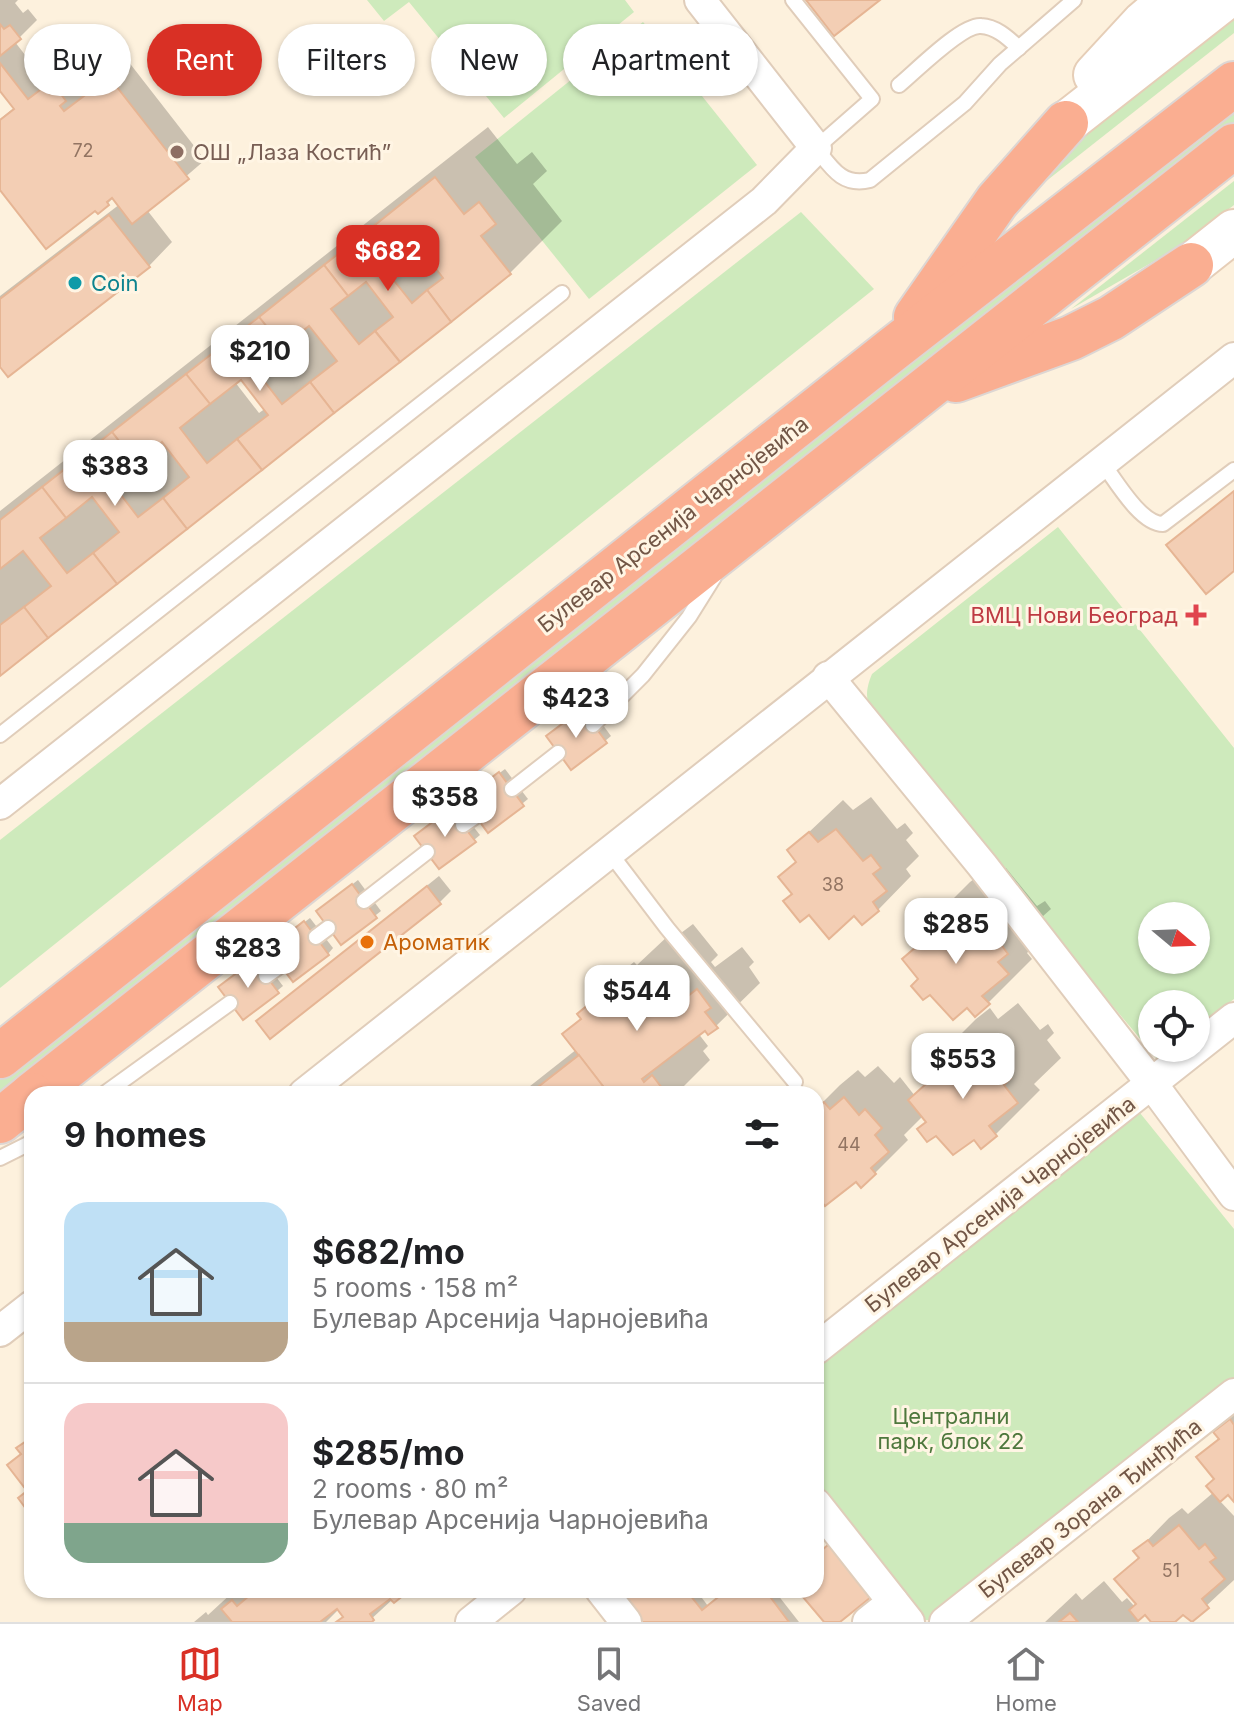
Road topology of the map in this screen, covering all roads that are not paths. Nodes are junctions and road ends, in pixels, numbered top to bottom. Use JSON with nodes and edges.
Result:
{"nodes":[{"id":1,"x":700,"y":0,"type":"edge"},
{"id":2,"x":793,"y":0,"type":"edge"},
{"id":3,"x":1074,"y":0,"type":"edge"},
{"id":4,"x":1170,"y":0,"type":"edge"},
{"id":5,"x":1223,"y":0,"type":"edge"},
{"id":6,"x":1019,"y":48,"type":"junction"},
{"id":7,"x":1234,"y":84,"type":"edge"},
{"id":8,"x":899,"y":85,"type":"dead end"},
{"id":9,"x":1066,"y":123,"type":"junction"},
{"id":10,"x":1234,"y":146,"type":"edge"},
{"id":11,"x":816,"y":148,"type":"junction"},
{"id":12,"x":1234,"y":231,"type":"edge"},
{"id":13,"x":1234,"y":261,"type":"edge"},
{"id":14,"x":1191,"y":265,"type":"junction"},
{"id":15,"x":562,"y":293,"type":"dead end"},
{"id":16,"x":893,"y":349,"type":"junction"},
{"id":17,"x":1234,"y":358,"type":"edge"},
{"id":18,"x":923,"y":391,"type":"junction"},
{"id":19,"x":1101,"y":461,"type":"junction"},
{"id":20,"x":1234,"y":470,"type":"edge"},
{"id":21,"x":730,"y":543,"type":"junction"},
{"id":22,"x":828,"y":677,"type":"junction"},
{"id":23,"x":593,"y":725,"type":"dead end"},
{"id":24,"x":0,"y":735,"type":"edge"},
{"id":25,"x":558,"y":753,"type":"dead end"},
{"id":26,"x":512,"y":789,"type":"dead end"},
{"id":27,"x":0,"y":804,"type":"edge"},
{"id":28,"x":476,"y":816,"type":"dead end"},
{"id":29,"x":463,"y":825,"type":"dead end"},
{"id":30,"x":427,"y":852,"type":"dead end"},
{"id":31,"x":610,"y":853,"type":"junction"},
{"id":32,"x":364,"y":901,"type":"dead end"},
{"id":33,"x":280,"y":966,"type":"dead end"},
{"id":34,"x":266,"y":976,"type":"dead end"},
{"id":35,"x":230,"y":1003,"type":"dead end"},
{"id":36,"x":1234,"y":1018,"type":"edge"},
{"id":37,"x":0,"y":1056,"type":"edge"},
{"id":38,"x":795,"y":1082,"type":"dead end"},
{"id":39,"x":1152,"y":1084,"type":"junction"},
{"id":40,"x":44,"y":1086,"type":"edge"},
{"id":41,"x":115,"y":1086,"type":"edge"},
{"id":42,"x":314,"y":1086,"type":"edge"},
{"id":43,"x":24,"y":1102,"type":"edge"},
{"id":44,"x":0,"y":1121,"type":"edge"},
{"id":45,"x":24,"y":1146,"type":"edge"},
{"id":46,"x":0,"y":1158,"type":"edge"},
{"id":47,"x":1234,"y":1195,"type":"edge"},
{"id":48,"x":24,"y":1312,"type":"edge"},
{"id":49,"x":0,"y":1331,"type":"edge"},
{"id":50,"x":824,"y":1343,"type":"edge"},
{"id":51,"x":1234,"y":1394,"type":"edge"},
{"id":52,"x":824,"y":1514,"type":"edge"},
{"id":53,"x":501,"y":1598,"type":"edge"},
{"id":54,"x":607,"y":1598,"type":"edge"},
{"id":55,"x":901,"y":1612,"type":"edge"},
{"id":56,"x":471,"y":1622,"type":"edge"},
{"id":57,"x":626,"y":1622,"type":"edge"},
{"id":58,"x":868,"y":1622,"type":"edge"},
{"id":59,"x":945,"y":1622,"type":"edge"}],
"edges":[{"from":1,"to":11,"type":"street"},
{"from":2,"to":11,"type":"lane"},
{"from":3,"to":6,"type":"lane"},
{"from":4,"to":9,"type":"street"},
{"from":5,"to":9,"type":"street"},
{"from":6,"to":8,"type":"lane"},
{"from":6,"to":11,"type":"lane"},
{"from":7,"to":16,"type":"highway","name":"Булевар Арсенија Чарнојевића"},
{"from":9,"to":16,"type":"highway"},
{"from":10,"to":18,"type":"highway"},
{"from":11,"to":27,"type":"street"},
{"from":12,"to":14,"type":"street"},
{"from":13,"to":14,"type":"street"},
{"from":14,"to":18,"type":"highway"},
{"from":15,"to":24,"type":"lane"},
{"from":16,"to":37,"type":"highway","name":"Булевар Арсенија Чарнојевића"},
{"from":17,"to":19,"type":"street"},
{"from":18,"to":21,"type":"highway"},
{"from":19,"to":20,"type":"lane"},
{"from":19,"to":22,"type":"street"},
{"from":21,"to":23,"type":"lane"},
{"from":21,"to":40,"type":"highway"},
{"from":22,"to":31,"type":"street"},
{"from":22,"to":39,"type":"street","name":"Булевар Арсенија Чарнојевића"},
{"from":25,"to":26,"type":"lane"},
{"from":28,"to":29,"type":"lane"},
{"from":30,"to":32,"type":"lane"},
{"from":31,"to":38,"type":"lane"},
{"from":31,"to":42,"type":"street"},
{"from":33,"to":34,"type":"lane"},
{"from":35,"to":41,"type":"lane"},
{"from":36,"to":39,"type":"street"},
{"from":39,"to":47,"type":"street"},
{"from":39,"to":50,"type":"street","name":"Булевар Арсенија Чарнојевића"},
{"from":43,"to":44,"type":"highway"},
{"from":45,"to":46,"type":"lane"},
{"from":48,"to":49,"type":"street"},
{"from":51,"to":59,"type":"street","name":"Булевар Зорана Ђинђића"},
{"from":52,"to":55,"type":"street"},
{"from":53,"to":56,"type":"street"},
{"from":54,"to":57,"type":"street"},
{"from":55,"to":58,"type":"street"}]}
